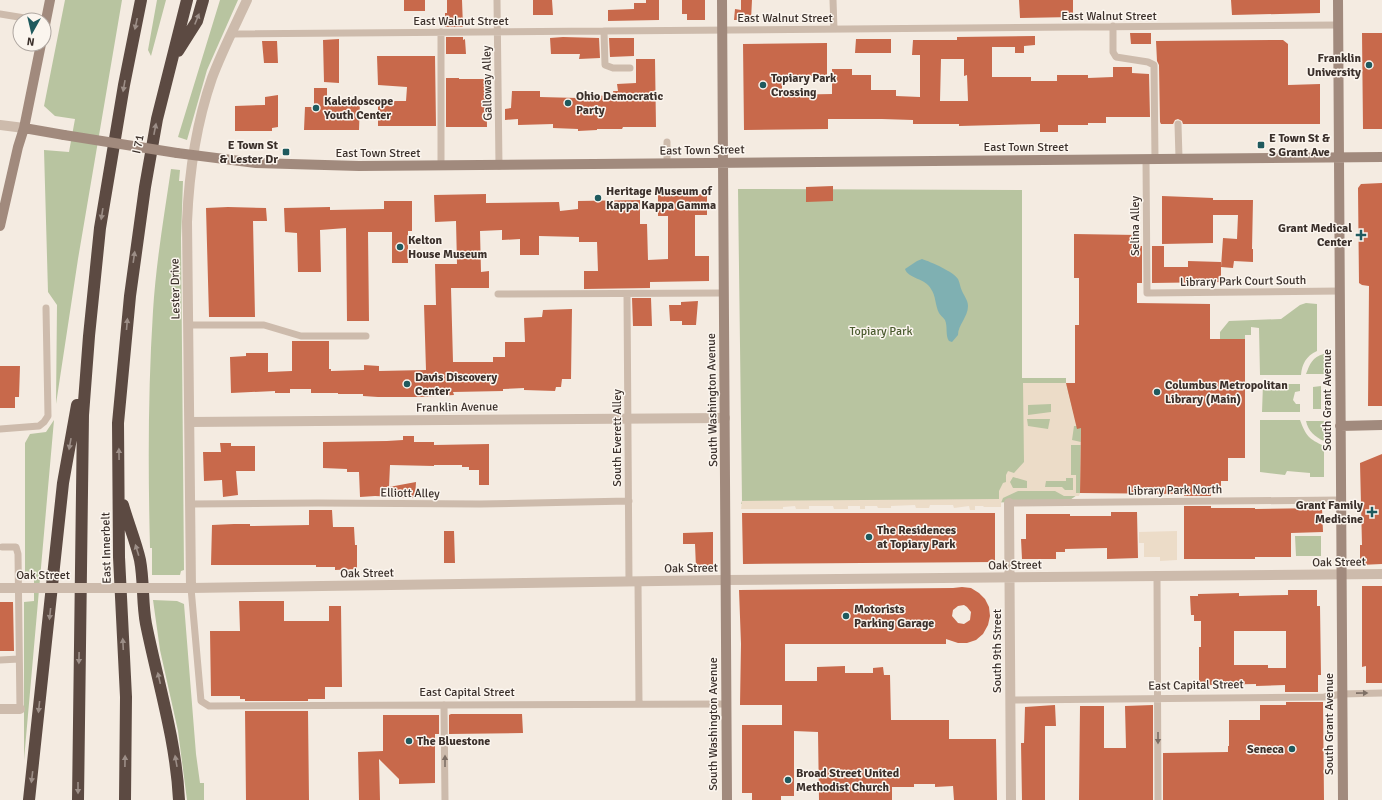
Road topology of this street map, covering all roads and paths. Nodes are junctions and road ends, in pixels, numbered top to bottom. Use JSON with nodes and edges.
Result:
{"nodes":[{"id":1,"x":50,"y":0,"type":"edge"},
{"id":2,"x":141,"y":0,"type":"edge"},
{"id":3,"x":187,"y":0,"type":"edge"},
{"id":4,"x":203,"y":0,"type":"edge"},
{"id":5,"x":247,"y":0,"type":"edge"},
{"id":6,"x":497,"y":0,"type":"edge"},
{"id":7,"x":722,"y":0,"type":"edge"},
{"id":8,"x":833,"y":0,"type":"edge"},
{"id":9,"x":1338,"y":0,"type":"edge"},
{"id":10,"x":0,"y":9,"type":"edge"},
{"id":11,"x":46,"y":12,"type":"edge"},
{"id":12,"x":0,"y":14,"type":"edge"},
{"id":13,"x":12,"y":15,"type":"edge"},
{"id":14,"x":12,"y":16,"type":"edge"},
{"id":15,"x":1338,"y":25,"type":"junction"},
{"id":16,"x":1112,"y":26,"type":"junction"},
{"id":17,"x":834,"y":29,"type":"junction"},
{"id":18,"x":722,"y":30,"type":"junction"},
{"id":19,"x":497,"y":31,"type":"junction"},
{"id":20,"x":604,"y":31,"type":"junction"},
{"id":21,"x":441,"y":32,"type":"junction"},
{"id":22,"x":232,"y":34,"type":"junction"},
{"id":23,"x":39,"y":52,"type":"edge"},
{"id":24,"x":173,"y":61,"type":"junction"},
{"id":25,"x":630,"y":68,"type":"dead end"},
{"id":26,"x":1178,"y":124,"type":"dead end"},
{"id":27,"x":0,"y":125,"type":"edge"},
{"id":28,"x":24,"y":128,"type":"junction"},
{"id":29,"x":667,"y":142,"type":"dead end"},
{"id":30,"x":193,"y":156,"type":"junction"},
{"id":31,"x":1339,"y":157,"type":"junction"},
{"id":32,"x":1382,"y":157,"type":"edge"},
{"id":33,"x":1179,"y":158,"type":"junction"},
{"id":34,"x":1151,"y":159,"type":"junction"},
{"id":35,"x":667,"y":163,"type":"junction"},
{"id":36,"x":723,"y":163,"type":"junction"},
{"id":37,"x":441,"y":166,"type":"junction"},
{"id":38,"x":499,"y":166,"type":"junction"},
{"id":39,"x":0,"y":226,"type":"edge"},
{"id":40,"x":1340,"y":291,"type":"junction"},
{"id":41,"x":724,"y":293,"type":"junction"},
{"id":42,"x":1147,"y":293,"type":"joint"},
{"id":43,"x":498,"y":294,"type":"dead end"},
{"id":44,"x":627,"y":294,"type":"junction"},
{"id":45,"x":130,"y":296,"type":"joint"},
{"id":46,"x":46,"y":308,"type":"dead end"},
{"id":47,"x":188,"y":325,"type":"junction"},
{"id":48,"x":89,"y":336,"type":"junction"},
{"id":49,"x":366,"y":336,"type":"dead end"},
{"id":50,"x":725,"y":418,"type":"junction"},
{"id":51,"x":628,"y":419,"type":"junction"},
{"id":52,"x":190,"y":422,"type":"junction"},
{"id":53,"x":1382,"y":425,"type":"edge"},
{"id":54,"x":1340,"y":426,"type":"junction"},
{"id":55,"x":0,"y":429,"type":"edge"},
{"id":56,"x":119,"y":493,"type":"junction"},
{"id":57,"x":1341,"y":500,"type":"junction"},
{"id":58,"x":629,"y":501,"type":"junction"},
{"id":59,"x":1009,"y":502,"type":"joint"},
{"id":60,"x":191,"y":504,"type":"junction"},
{"id":61,"x":2,"y":548,"type":"dead end"},
{"id":62,"x":1382,"y":574,"type":"edge"},
{"id":63,"x":1341,"y":575,"type":"junction"},
{"id":64,"x":1157,"y":576,"type":"junction"},
{"id":65,"x":1009,"y":578,"type":"junction"},
{"id":66,"x":725,"y":580,"type":"junction"},
{"id":67,"x":634,"y":582,"type":"junction"},
{"id":68,"x":0,"y":588,"type":"edge"},
{"id":69,"x":18,"y":588,"type":"junction"},
{"id":70,"x":191,"y":588,"type":"junction"},
{"id":71,"x":19,"y":659,"type":"junction"},
{"id":72,"x":0,"y":660,"type":"edge"},
{"id":73,"x":1382,"y":693,"type":"edge"},
{"id":74,"x":1342,"y":694,"type":"junction"},
{"id":75,"x":1158,"y":699,"type":"junction"},
{"id":76,"x":1010,"y":700,"type":"junction"},
{"id":77,"x":639,"y":704,"type":"junction"},
{"id":78,"x":726,"y":704,"type":"junction"},
{"id":79,"x":444,"y":705,"type":"junction"},
{"id":80,"x":0,"y":709,"type":"edge"},
{"id":81,"x":20,"y":709,"type":"joint"},
{"id":82,"x":29,"y":800,"type":"edge"},
{"id":83,"x":78,"y":800,"type":"edge"},
{"id":84,"x":125,"y":800,"type":"edge"},
{"id":85,"x":179,"y":800,"type":"edge"},
{"id":86,"x":445,"y":800,"type":"edge"},
{"id":87,"x":727,"y":800,"type":"edge"},
{"id":88,"x":1011,"y":800,"type":"edge"},
{"id":89,"x":1158,"y":800,"type":"edge"},
{"id":90,"x":1343,"y":800,"type":"edge"}],
"edges":[{"from":1,"to":11,"type":"street"},
{"from":2,"to":48,"type":"highway","number":"I 71","one_way":true},
{"from":3,"to":24,"type":"highway","name":"I 71","number":"I 71"},
{"from":24,"to":4,"type":"highway","one_way":true},
{"from":5,"to":22,"type":"street","name":"Lester Drive"},
{"from":6,"to":19,"type":"lane","name":"Galloway Alley"},
{"from":7,"to":18,"type":"street","name":"South Washington Avenue"},
{"from":8,"to":17,"type":"lane"},
{"from":9,"to":15,"type":"street","name":"South Grant Avenue"},
{"from":10,"to":13,"type":"lane"},
{"from":12,"to":14,"type":"lane"},
{"from":15,"to":16,"type":"lane","name":"East Walnut Street"},
{"from":15,"to":31,"type":"street","name":"South Grant Avenue"},
{"from":16,"to":17,"type":"lane","name":"East Walnut Street"},
{"from":16,"to":34,"type":"lane","name":"Selina Alley"},
{"from":17,"to":18,"type":"lane","name":"East Walnut Street"},
{"from":18,"to":20,"type":"lane","name":"East Walnut Street"},
{"from":18,"to":36,"type":"street","name":"South Washington Avenue"},
{"from":19,"to":20,"type":"lane","name":"East Walnut Street"},
{"from":19,"to":21,"type":"lane","name":"East Walnut Street"},
{"from":19,"to":38,"type":"lane","name":"Galloway Alley"},
{"from":20,"to":25,"type":"lane"},
{"from":21,"to":22,"type":"lane","name":"East Walnut Street"},
{"from":21,"to":37,"type":"lane"},
{"from":22,"to":30,"type":"street","name":"Lester Drive"},
{"from":23,"to":28,"type":"street"},
{"from":45,"to":24,"type":"highway","name":"I 71","number":"I 71","one_way":true},
{"from":26,"to":33,"type":"lane"},
{"from":27,"to":28,"type":"street"},
{"from":28,"to":30,"type":"street","name":"East Town Street","bridge":true},
{"from":28,"to":39,"type":"street"},
{"from":29,"to":35,"type":"lane"},
{"from":30,"to":37,"type":"street","name":"East Town Street"},
{"from":30,"to":47,"type":"street","name":"Lester Drive"},
{"from":31,"to":32,"type":"street","name":"East Town Street"},
{"from":31,"to":33,"type":"street","name":"East Town Street"},
{"from":31,"to":40,"type":"street","name":"South Grant Avenue"},
{"from":33,"to":34,"type":"street","name":"East Town Street"},
{"from":34,"to":36,"type":"street","name":"East Town Street"},
{"from":34,"to":42,"type":"lane","name":"Selina Alley"},
{"from":35,"to":36,"type":"street","name":"East Town Street"},
{"from":35,"to":38,"type":"street","name":"East Town Street"},
{"from":36,"to":41,"type":"street","name":"South Washington Avenue"},
{"from":37,"to":38,"type":"street","name":"East Town Street"},
{"from":40,"to":42,"type":"lane","name":"Library Park Court South"},
{"from":40,"to":54,"type":"street","name":"South Grant Avenue"},
{"from":41,"to":44,"type":"lane"},
{"from":41,"to":50,"type":"street","name":"South Washington Avenue"},
{"from":43,"to":44,"type":"lane"},
{"from":44,"to":51,"type":"lane","name":"South Everett Alley"},
{"from":56,"to":45,"type":"highway","name":"East Innerbelt","number":"I 71","one_way":true},
{"from":46,"to":55,"type":"lane"},
{"from":47,"to":49,"type":"lane"},
{"from":47,"to":52,"type":"street","name":"Lester Drive"},
{"from":48,"to":82,"type":"highway","one_way":true},
{"from":48,"to":83,"type":"highway","number":"I 71","one_way":true},
{"from":50,"to":51,"type":"street","name":"Franklin Avenue"},
{"from":50,"to":66,"type":"street","name":"South Washington Avenue"},
{"from":51,"to":52,"type":"street","name":"Franklin Avenue"},
{"from":51,"to":58,"type":"lane","name":"South Everett Alley"},
{"from":52,"to":60,"type":"street","name":"Lester Drive"},
{"from":53,"to":54,"type":"street"},
{"from":54,"to":57,"type":"street","name":"South Grant Avenue"},
{"from":84,"to":56,"type":"highway","name":"East Innerbelt","number":"I 71","one_way":true},
{"from":85,"to":56,"type":"highway","one_way":true},
{"from":57,"to":59,"type":"lane","name":"Library Park North"},
{"from":57,"to":63,"type":"street","name":"South Grant Avenue"},
{"from":58,"to":60,"type":"lane","name":"Elliott Alley"},
{"from":58,"to":67,"type":"lane","name":"South Everett Alley"},
{"from":59,"to":65,"type":"street","name":"South 9th Street"},
{"from":60,"to":70,"type":"street","name":"Lester Drive"},
{"from":61,"to":69,"type":"lane"},
{"from":62,"to":63,"type":"street","name":"Oak Street"},
{"from":63,"to":64,"type":"street","name":"Oak Street"},
{"from":63,"to":74,"type":"street","name":"South Grant Avenue"},
{"from":64,"to":65,"type":"street","name":"Oak Street"},
{"from":64,"to":75,"type":"lane"},
{"from":65,"to":66,"type":"street","name":"Oak Street"},
{"from":65,"to":76,"type":"street","name":"South 9th Street"},
{"from":66,"to":67,"type":"street","name":"Oak Street"},
{"from":66,"to":78,"type":"street","name":"South Washington Avenue"},
{"from":67,"to":70,"type":"street","name":"Oak Street"},
{"from":67,"to":77,"type":"lane","name":"South Everett Alley"},
{"from":68,"to":69,"type":"street","name":"Oak Street"},
{"from":69,"to":70,"type":"street","name":"Oak Street","bridge":true},
{"from":69,"to":71,"type":"lane"},
{"from":70,"to":79,"type":"lane","name":"East Capital Street"},
{"from":71,"to":72,"type":"lane"},
{"from":71,"to":81,"type":"lane"},
{"from":74,"to":73,"type":"lane","name":"East Capital Street","one_way":true},
{"from":74,"to":75,"type":"lane","name":"East Capital Street"},
{"from":74,"to":90,"type":"street","name":"South Grant Avenue"},
{"from":75,"to":76,"type":"lane","name":"East Capital Street"},
{"from":75,"to":89,"type":"lane","one_way":true},
{"from":76,"to":88,"type":"street","name":"South 9th Street"},
{"from":77,"to":78,"type":"lane","name":"East Capital Street"},
{"from":77,"to":79,"type":"lane","name":"East Capital Street"},
{"from":78,"to":87,"type":"street","name":"South Washington Avenue"},
{"from":86,"to":79,"type":"lane","one_way":true},
{"from":80,"to":81,"type":"street"}]}
